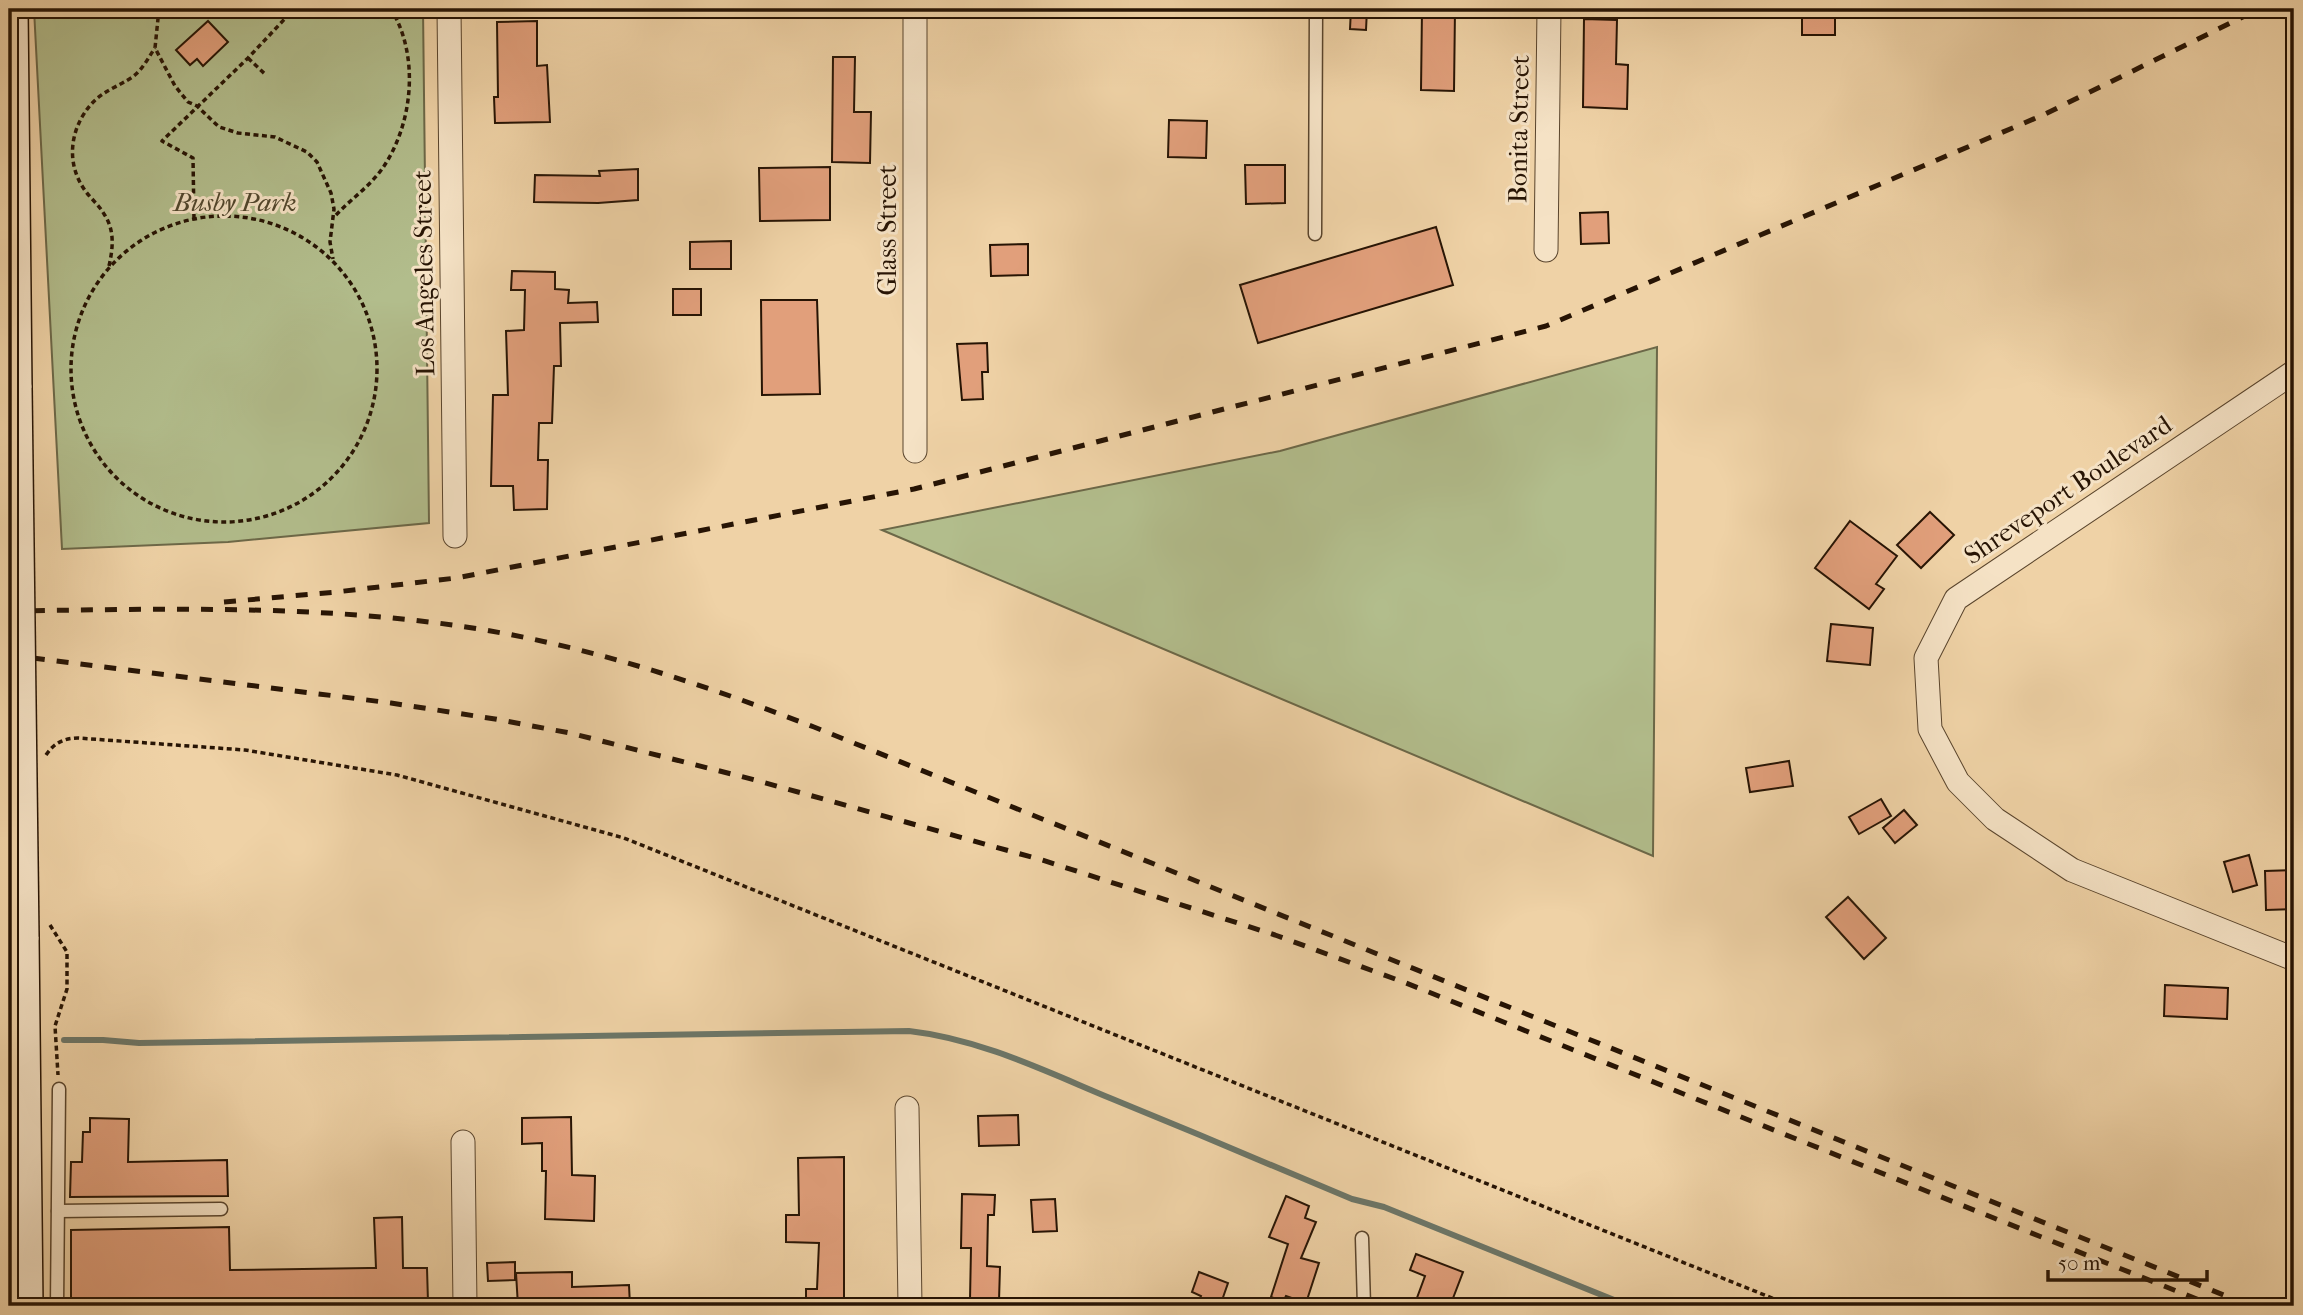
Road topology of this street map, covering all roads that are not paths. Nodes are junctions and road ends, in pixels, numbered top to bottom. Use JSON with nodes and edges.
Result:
{"nodes":[{"id":1,"x":11,"y":9,"type":"edge"},
{"id":2,"x":449,"y":9,"type":"edge"},
{"id":3,"x":915,"y":9,"type":"edge"},
{"id":4,"x":1316,"y":9,"type":"edge"},
{"id":5,"x":1549,"y":9,"type":"edge"},
{"id":6,"x":1315,"y":234,"type":"dead end"},
{"id":7,"x":1546,"y":250,"type":"dead end"},
{"id":8,"x":2294,"y":372,"type":"edge"},
{"id":9,"x":915,"y":451,"type":"dead end"},
{"id":10,"x":455,"y":536,"type":"dead end"},
{"id":11,"x":2294,"y":959,"type":"edge"},
{"id":12,"x":59,"y":1089,"type":"road end"},
{"id":13,"x":907,"y":1108,"type":"dead end"},
{"id":14,"x":463,"y":1142,"type":"dead end"},
{"id":15,"x":221,"y":1209,"type":"dead end"},
{"id":16,"x":58,"y":1211,"type":"junction"},
{"id":17,"x":1362,"y":1238,"type":"dead end"},
{"id":18,"x":26,"y":1306,"type":"edge"},
{"id":19,"x":57,"y":1306,"type":"edge"},
{"id":20,"x":465,"y":1306,"type":"edge"},
{"id":21,"x":910,"y":1306,"type":"edge"},
{"id":22,"x":1364,"y":1306,"type":"edge"}],
"edges":[{"from":1,"to":18,"type":"main road","bridge":true},
{"from":2,"to":10,"type":"street","name":"Los Angeles Street"},
{"from":3,"to":9,"type":"street","name":"Glass Street"},
{"from":4,"to":6,"type":"lane"},
{"from":5,"to":7,"type":"street","name":"Bonita Street"},
{"from":8,"to":11,"type":"street","name":"Shreveport Boulevard"},
{"from":12,"to":16,"type":"lane"},
{"from":13,"to":21,"type":"street"},
{"from":14,"to":20,"type":"street"},
{"from":15,"to":16,"type":"lane"},
{"from":16,"to":19,"type":"lane"},
{"from":17,"to":22,"type":"lane"}]}
